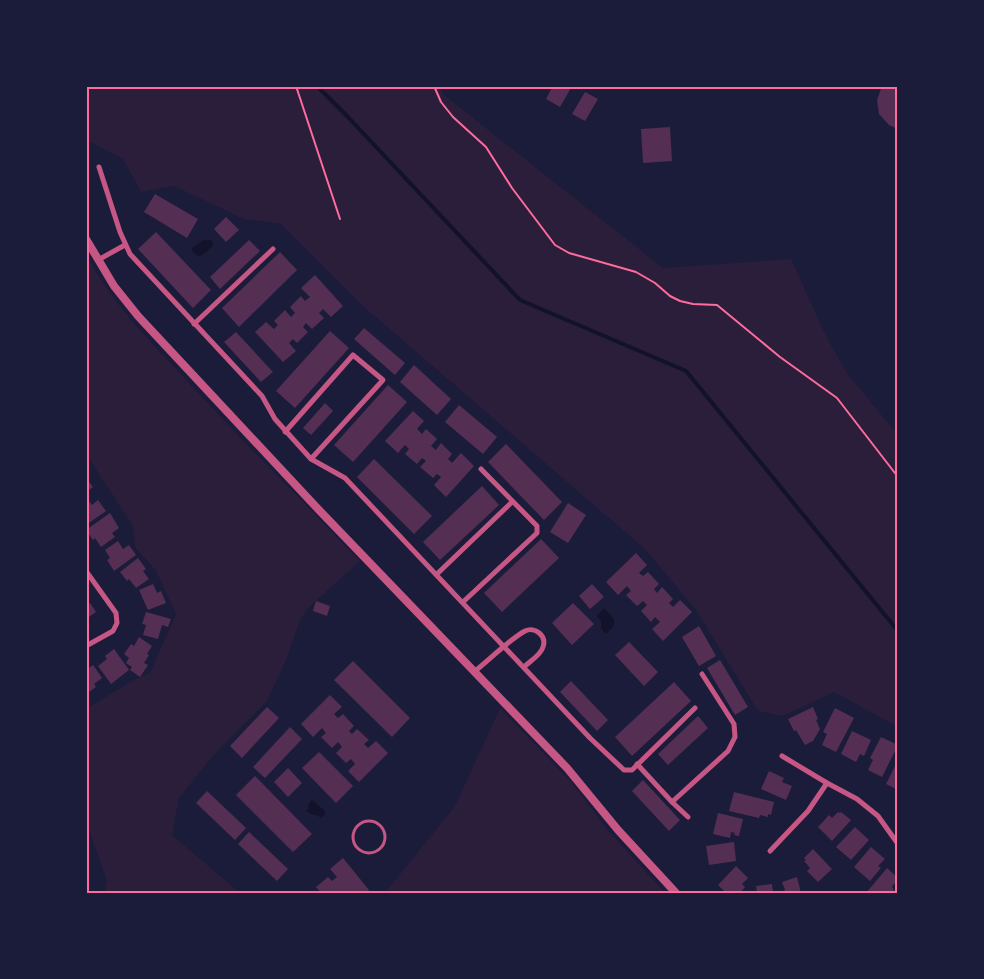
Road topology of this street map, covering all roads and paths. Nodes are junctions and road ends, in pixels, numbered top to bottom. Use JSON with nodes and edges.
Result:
{"nodes":[{"id":1,"x":296,"y":86,"type":"edge"},
{"id":2,"x":434,"y":86,"type":"edge"},
{"id":3,"x":99,"y":167,"type":"dead end"},
{"id":4,"x":340,"y":219,"type":"dead end"},
{"id":5,"x":86,"y":239,"type":"edge"},
{"id":6,"x":125,"y":245,"type":"junction"},
{"id":7,"x":273,"y":249,"type":"dead end"},
{"id":8,"x":98,"y":260,"type":"junction"},
{"id":9,"x":194,"y":324,"type":"junction"},
{"id":10,"x":285,"y":432,"type":"junction"},
{"id":11,"x":311,"y":459,"type":"junction"},
{"id":12,"x":481,"y":469,"type":"dead end"},
{"id":13,"x":898,"y":477,"type":"edge"},
{"id":14,"x":512,"y":502,"type":"junction"},
{"id":15,"x":86,"y":571,"type":"edge"},
{"id":16,"x":437,"y":574,"type":"junction"},
{"id":17,"x":463,"y":602,"type":"junction"},
{"id":18,"x":86,"y":646,"type":"edge"},
{"id":19,"x":506,"y":647,"type":"junction"},
{"id":20,"x":524,"y":667,"type":"junction"},
{"id":21,"x":475,"y":672,"type":"junction"},
{"id":22,"x":702,"y":674,"type":"dead end"},
{"id":23,"x":695,"y":708,"type":"dead end"},
{"id":24,"x":782,"y":756,"type":"dead end"},
{"id":25,"x":637,"y":764,"type":"junction"},
{"id":26,"x":827,"y":783,"type":"junction"},
{"id":27,"x":672,"y":802,"type":"junction"},
{"id":28,"x":688,"y":817,"type":"dead end"},
{"id":29,"x":384,"y":829,"type":"joint"},
{"id":30,"x":898,"y":844,"type":"edge"},
{"id":31,"x":770,"y":852,"type":"dead end"},
{"id":32,"x":676,"y":893,"type":"edge"}],
"edges":[{"from":1,"to":4,"type":"path"},
{"from":2,"to":13,"type":"path"},
{"from":3,"to":6,"type":"street"},
{"from":5,"to":8,"type":"street"},
{"from":6,"to":8,"type":"street"},
{"from":6,"to":9,"type":"street"},
{"from":7,"to":9,"type":"street"},
{"from":8,"to":21,"type":"street"},
{"from":9,"to":10,"type":"street"},
{"from":10,"to":11,"type":"street"},
{"from":10,"to":11,"type":"street"},
{"from":11,"to":16,"type":"street"},
{"from":12,"to":14,"type":"street"},
{"from":14,"to":16,"type":"street"},
{"from":14,"to":17,"type":"street"},
{"from":15,"to":18,"type":"street"},
{"from":16,"to":17,"type":"street"},
{"from":17,"to":19,"type":"street"},
{"from":19,"to":20,"type":"street"},
{"from":19,"to":20,"type":"street"},
{"from":19,"to":21,"type":"street"},
{"from":20,"to":25,"type":"street"},
{"from":21,"to":32,"type":"street"},
{"from":22,"to":27,"type":"street"},
{"from":23,"to":25,"type":"street"},
{"from":24,"to":26,"type":"street"},
{"from":25,"to":27,"type":"street"},
{"from":26,"to":30,"type":"street"},
{"from":26,"to":31,"type":"street"},
{"from":27,"to":28,"type":"street"},
{"from":29,"to":29,"type":"lane"}]}
